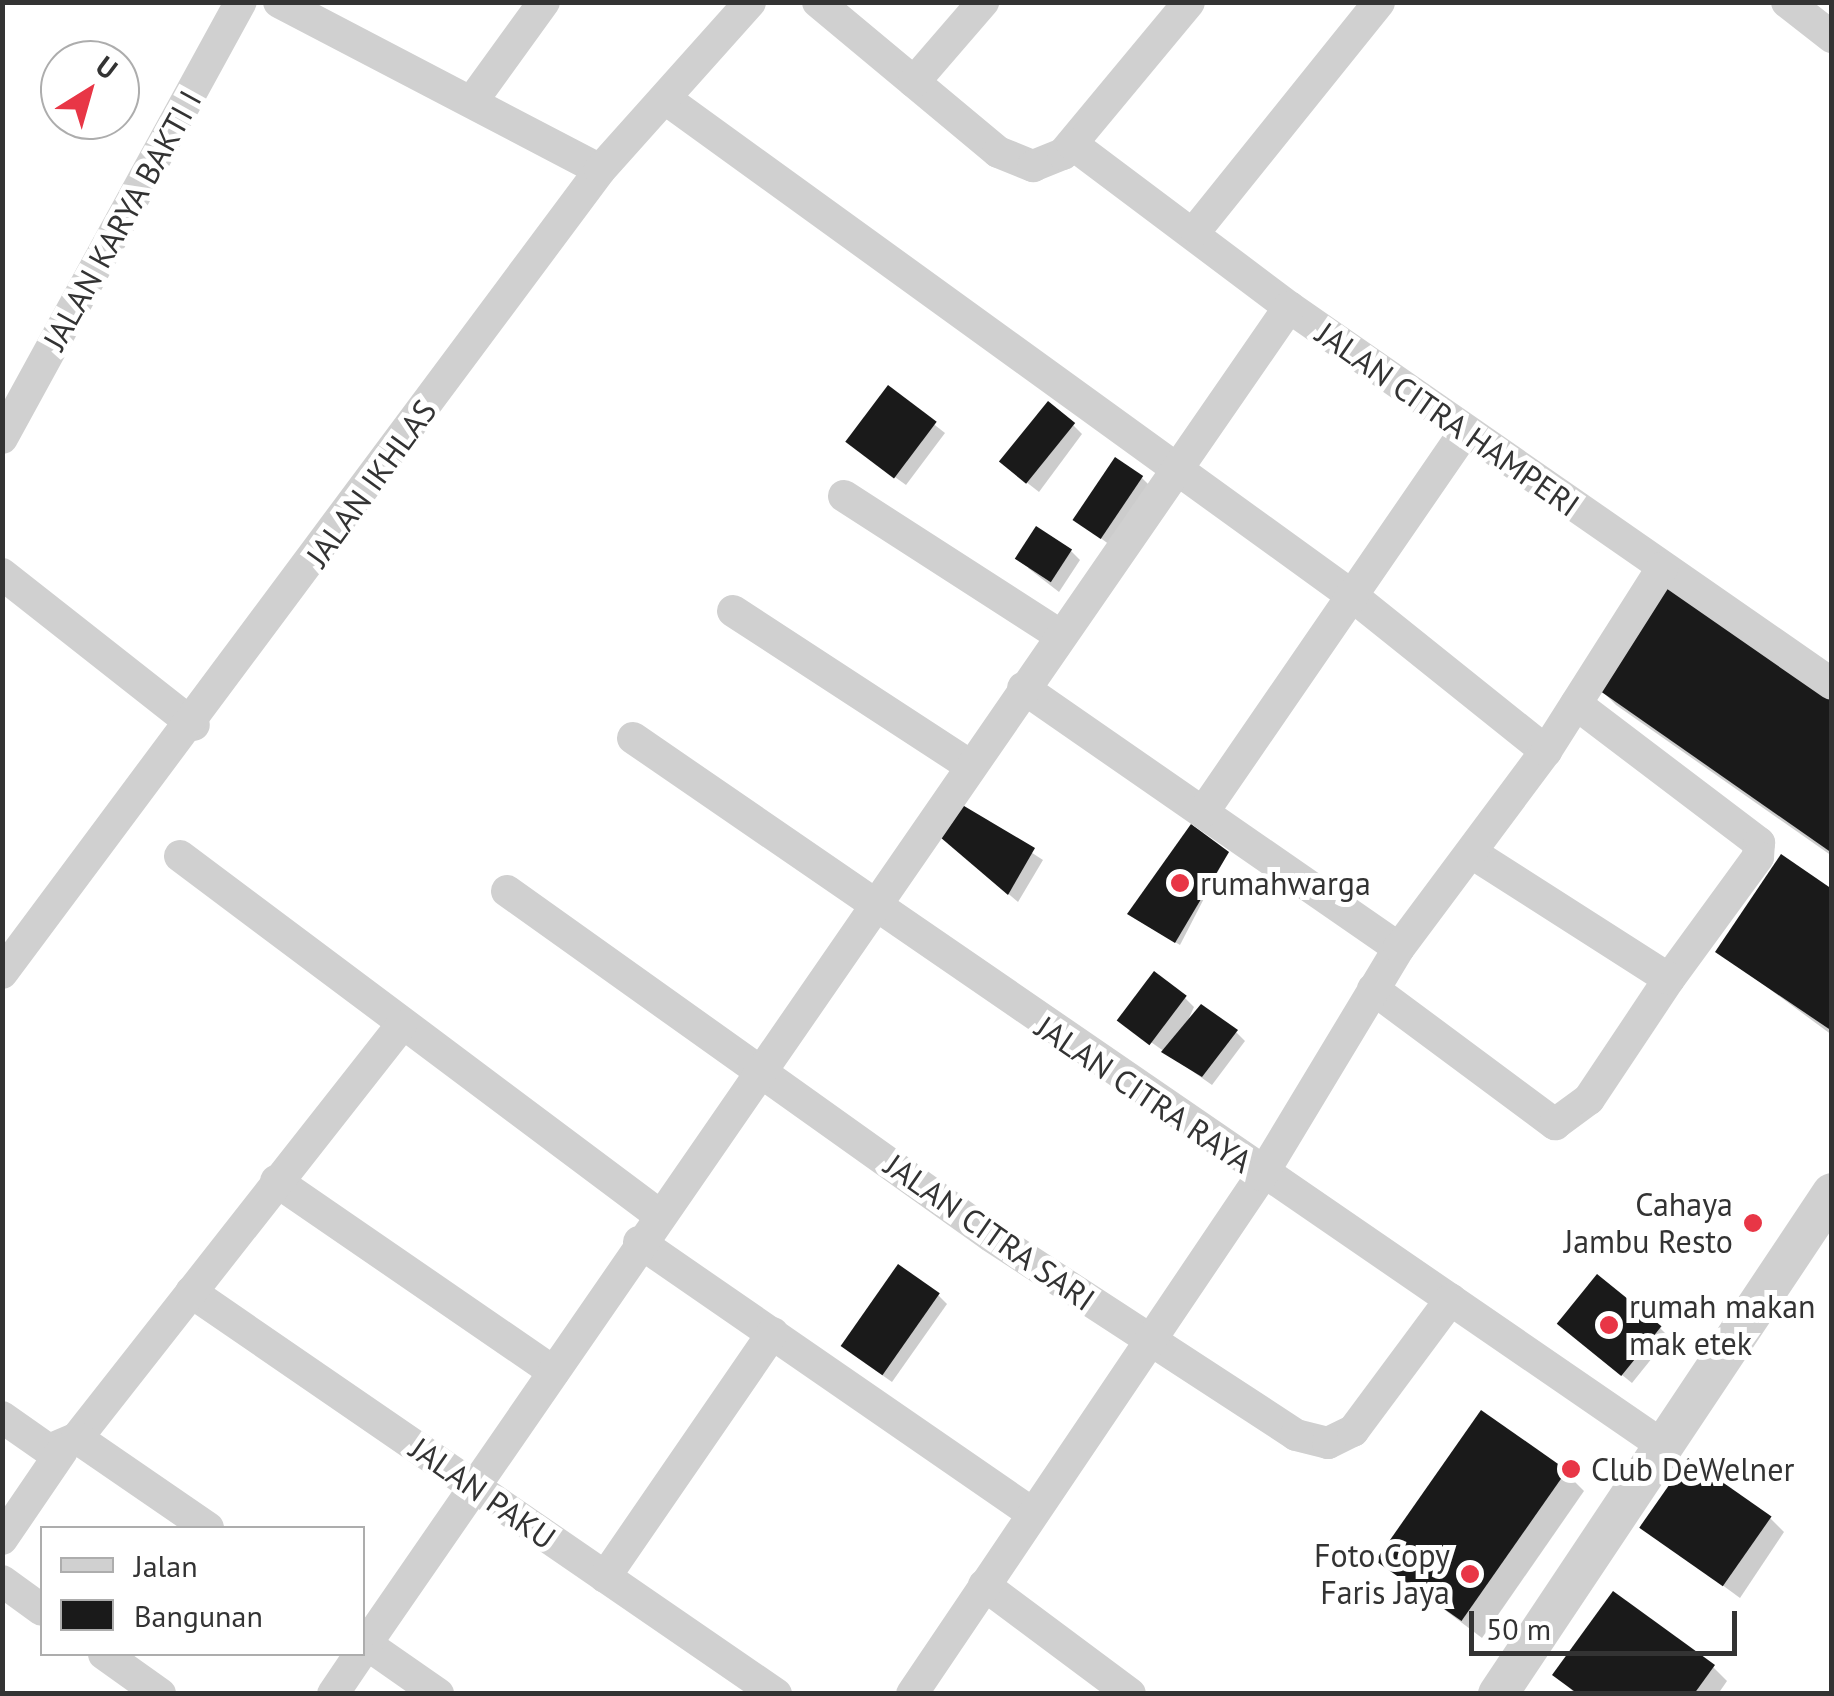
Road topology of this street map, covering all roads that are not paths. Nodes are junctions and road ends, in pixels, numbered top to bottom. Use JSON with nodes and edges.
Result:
{"nodes":[{"id":1,"x":241,"y":2,"type":"edge"},
{"id":2,"x":279,"y":2,"type":"edge"},
{"id":3,"x":544,"y":2,"type":"edge"},
{"id":4,"x":750,"y":2,"type":"edge"},
{"id":5,"x":818,"y":2,"type":"edge"},
{"id":6,"x":982,"y":2,"type":"edge"},
{"id":7,"x":1189,"y":2,"type":"edge"},
{"id":8,"x":1379,"y":2,"type":"edge"},
{"id":9,"x":1786,"y":2,"type":"edge"},
{"id":10,"x":1832,"y":37,"type":"edge"},
{"id":11,"x":914,"y":82,"type":"junction"},
{"id":12,"x":473,"y":100,"type":"junction"},
{"id":13,"x":667,"y":100,"type":"junction"},
{"id":14,"x":1072,"y":144,"type":"junction"},
{"id":15,"x":600,"y":170,"type":"junction"},
{"id":16,"x":1196,"y":230,"type":"junction"},
{"id":17,"x":1289,"y":307,"type":"junction"},
{"id":18,"x":1465,"y":431,"type":"junction"},
{"id":19,"x":2,"y":438,"type":"edge"},
{"id":20,"x":1175,"y":474,"type":"junction"},
{"id":21,"x":844,"y":496,"type":"dead end"},
{"id":22,"x":1662,"y":568,"type":"junction"},
{"id":23,"x":2,"y":574,"type":"edge"},
{"id":24,"x":1350,"y":595,"type":"junction"},
{"id":25,"x":733,"y":611,"type":"dead end"},
{"id":26,"x":1060,"y":636,"type":"junction"},
{"id":27,"x":1832,"y":684,"type":"edge"},
{"id":28,"x":1023,"y":688,"type":"junction"},
{"id":29,"x":1576,"y":704,"type":"junction"},
{"id":30,"x":194,"y":725,"type":"junction"},
{"id":31,"x":633,"y":738,"type":"dead end"},
{"id":32,"x":1546,"y":751,"type":"junction"},
{"id":33,"x":971,"y":766,"type":"junction"},
{"id":34,"x":1204,"y":811,"type":"junction"},
{"id":35,"x":1472,"y":852,"type":"junction"},
{"id":36,"x":180,"y":856,"type":"dead end"},
{"id":37,"x":506,"y":891,"type":"dead end"},
{"id":38,"x":876,"y":910,"type":"junction"},
{"id":39,"x":1399,"y":948,"type":"junction"},
{"id":40,"x":2,"y":973,"type":"edge"},
{"id":41,"x":1669,"y":979,"type":"junction"},
{"id":42,"x":1373,"y":989,"type":"junction"},
{"id":43,"x":400,"y":1027,"type":"junction"},
{"id":44,"x":762,"y":1070,"type":"junction"},
{"id":45,"x":1262,"y":1175,"type":"junction"},
{"id":46,"x":276,"y":1181,"type":"junction"},
{"id":47,"x":1832,"y":1193,"type":"edge"},
{"id":48,"x":658,"y":1214,"type":"junction"},
{"id":49,"x":639,"y":1242,"type":"junction"},
{"id":50,"x":191,"y":1292,"type":"junction"},
{"id":51,"x":1452,"y":1299,"type":"junction"},
{"id":52,"x":773,"y":1333,"type":"junction"},
{"id":53,"x":1149,"y":1340,"type":"junction"},
{"id":54,"x":554,"y":1372,"type":"junction"},
{"id":55,"x":2,"y":1417,"type":"edge"},
{"id":56,"x":1659,"y":1442,"type":"junction"},
{"id":57,"x":70,"y":1444,"type":"junction"},
{"id":58,"x":473,"y":1487,"type":"junction"},
{"id":59,"x":1029,"y":1511,"type":"junction"},
{"id":60,"x":205,"y":1526,"type":"edge"},
{"id":61,"x":2,"y":1539,"type":"edge"},
{"id":62,"x":605,"y":1577,"type":"junction"},
{"id":63,"x":2,"y":1581,"type":"edge"},
{"id":64,"x":984,"y":1585,"type":"junction"},
{"id":65,"x":40,"y":1609,"type":"edge"},
{"id":66,"x":365,"y":1644,"type":"edge"},
{"id":67,"x":365,"y":1648,"type":"edge"},
{"id":68,"x":107,"y":1656,"type":"edge"},
{"id":69,"x":357,"y":1656,"type":"edge"},
{"id":70,"x":1500,"y":1693,"type":"edge"},
{"id":71,"x":160,"y":1694,"type":"edge"},
{"id":72,"x":333,"y":1694,"type":"edge"},
{"id":73,"x":438,"y":1694,"type":"edge"},
{"id":74,"x":776,"y":1694,"type":"edge"},
{"id":75,"x":912,"y":1694,"type":"edge"},
{"id":76,"x":1130,"y":1694,"type":"edge"}],
"edges":[{"from":1,"to":19,"type":"street","name":"JALAN KARYA BAKTI I"},
{"from":2,"to":12,"type":"street"},
{"from":3,"to":12,"type":"street"},
{"from":4,"to":13,"type":"street","name":"JALAN IKHLAS"},
{"from":5,"to":11,"type":"street"},
{"from":6,"to":11,"type":"street"},
{"from":7,"to":14,"type":"street"},
{"from":8,"to":16,"type":"street"},
{"from":9,"to":10,"type":"street"},
{"from":11,"to":14,"type":"street"},
{"from":12,"to":15,"type":"street"},
{"from":13,"to":15,"type":"street","name":"JALAN IKHLAS"},
{"from":13,"to":20,"type":"street"},
{"from":14,"to":16,"type":"street","name":"JALAN CITRA HAMPERI"},
{"from":15,"to":30,"type":"street","name":"JALAN IKHLAS"},
{"from":16,"to":17,"type":"street","name":"JALAN CITRA HAMPERI"},
{"from":17,"to":18,"type":"street","name":"JALAN CITRA HAMPERI"},
{"from":17,"to":20,"type":"street"},
{"from":18,"to":22,"type":"street","name":"JALAN CITRA HAMPERI"},
{"from":18,"to":24,"type":"street"},
{"from":20,"to":24,"type":"street"},
{"from":20,"to":26,"type":"street"},
{"from":21,"to":26,"type":"street"},
{"from":22,"to":27,"type":"street","name":"JALAN CITRA HAMPERI"},
{"from":22,"to":29,"type":"street"},
{"from":23,"to":30,"type":"street"},
{"from":24,"to":32,"type":"street"},
{"from":24,"to":34,"type":"street"},
{"from":25,"to":33,"type":"street"},
{"from":26,"to":28,"type":"street"},
{"from":28,"to":33,"type":"street"},
{"from":28,"to":34,"type":"street"},
{"from":29,"to":32,"type":"street"},
{"from":29,"to":41,"type":"street"},
{"from":30,"to":40,"type":"street","name":"JALAN IKHLAS"},
{"from":31,"to":38,"type":"street","name":"JALAN CITRA RAYA"},
{"from":32,"to":35,"type":"street"},
{"from":33,"to":38,"type":"street"},
{"from":34,"to":39,"type":"street"},
{"from":35,"to":39,"type":"street"},
{"from":35,"to":41,"type":"street"},
{"from":36,"to":43,"type":"street"},
{"from":37,"to":44,"type":"street","name":"JALAN CITRA SARI"},
{"from":38,"to":44,"type":"street"},
{"from":38,"to":45,"type":"street","name":"JALAN CITRA RAYA"},
{"from":39,"to":42,"type":"street"},
{"from":41,"to":42,"type":"street"},
{"from":42,"to":45,"type":"street"},
{"from":43,"to":46,"type":"street"},
{"from":43,"to":48,"type":"street"},
{"from":44,"to":48,"type":"street"},
{"from":44,"to":53,"type":"street","name":"JALAN CITRA SARI"},
{"from":45,"to":51,"type":"street","name":"JALAN CITRA RAYA"},
{"from":45,"to":53,"type":"street"},
{"from":46,"to":50,"type":"street"},
{"from":46,"to":54,"type":"street"},
{"from":47,"to":56,"type":"street"},
{"from":48,"to":49,"type":"street"},
{"from":49,"to":52,"type":"street"},
{"from":49,"to":54,"type":"street"},
{"from":50,"to":57,"type":"street"},
{"from":50,"to":58,"type":"street","name":"JALAN PAKU"},
{"from":51,"to":53,"type":"street","name":"JALAN CITRA SARI"},
{"from":51,"to":56,"type":"street","name":"JALAN CITRA RAYA"},
{"from":52,"to":59,"type":"street"},
{"from":52,"to":62,"type":"street"},
{"from":53,"to":59,"type":"street"},
{"from":54,"to":58,"type":"street"},
{"from":55,"to":57,"type":"street"},
{"from":56,"to":70,"type":"street"},
{"from":57,"to":60,"type":"street"},
{"from":57,"to":61,"type":"street"},
{"from":58,"to":62,"type":"street","name":"JALAN PAKU"},
{"from":58,"to":66,"type":"street"},
{"from":59,"to":64,"type":"street"},
{"from":62,"to":74,"type":"street","name":"JALAN PAKU"},
{"from":63,"to":65,"type":"street"},
{"from":64,"to":75,"type":"street"},
{"from":64,"to":76,"type":"street"},
{"from":67,"to":73,"type":"street"},
{"from":68,"to":71,"type":"street"},
{"from":69,"to":72,"type":"street"}]}
